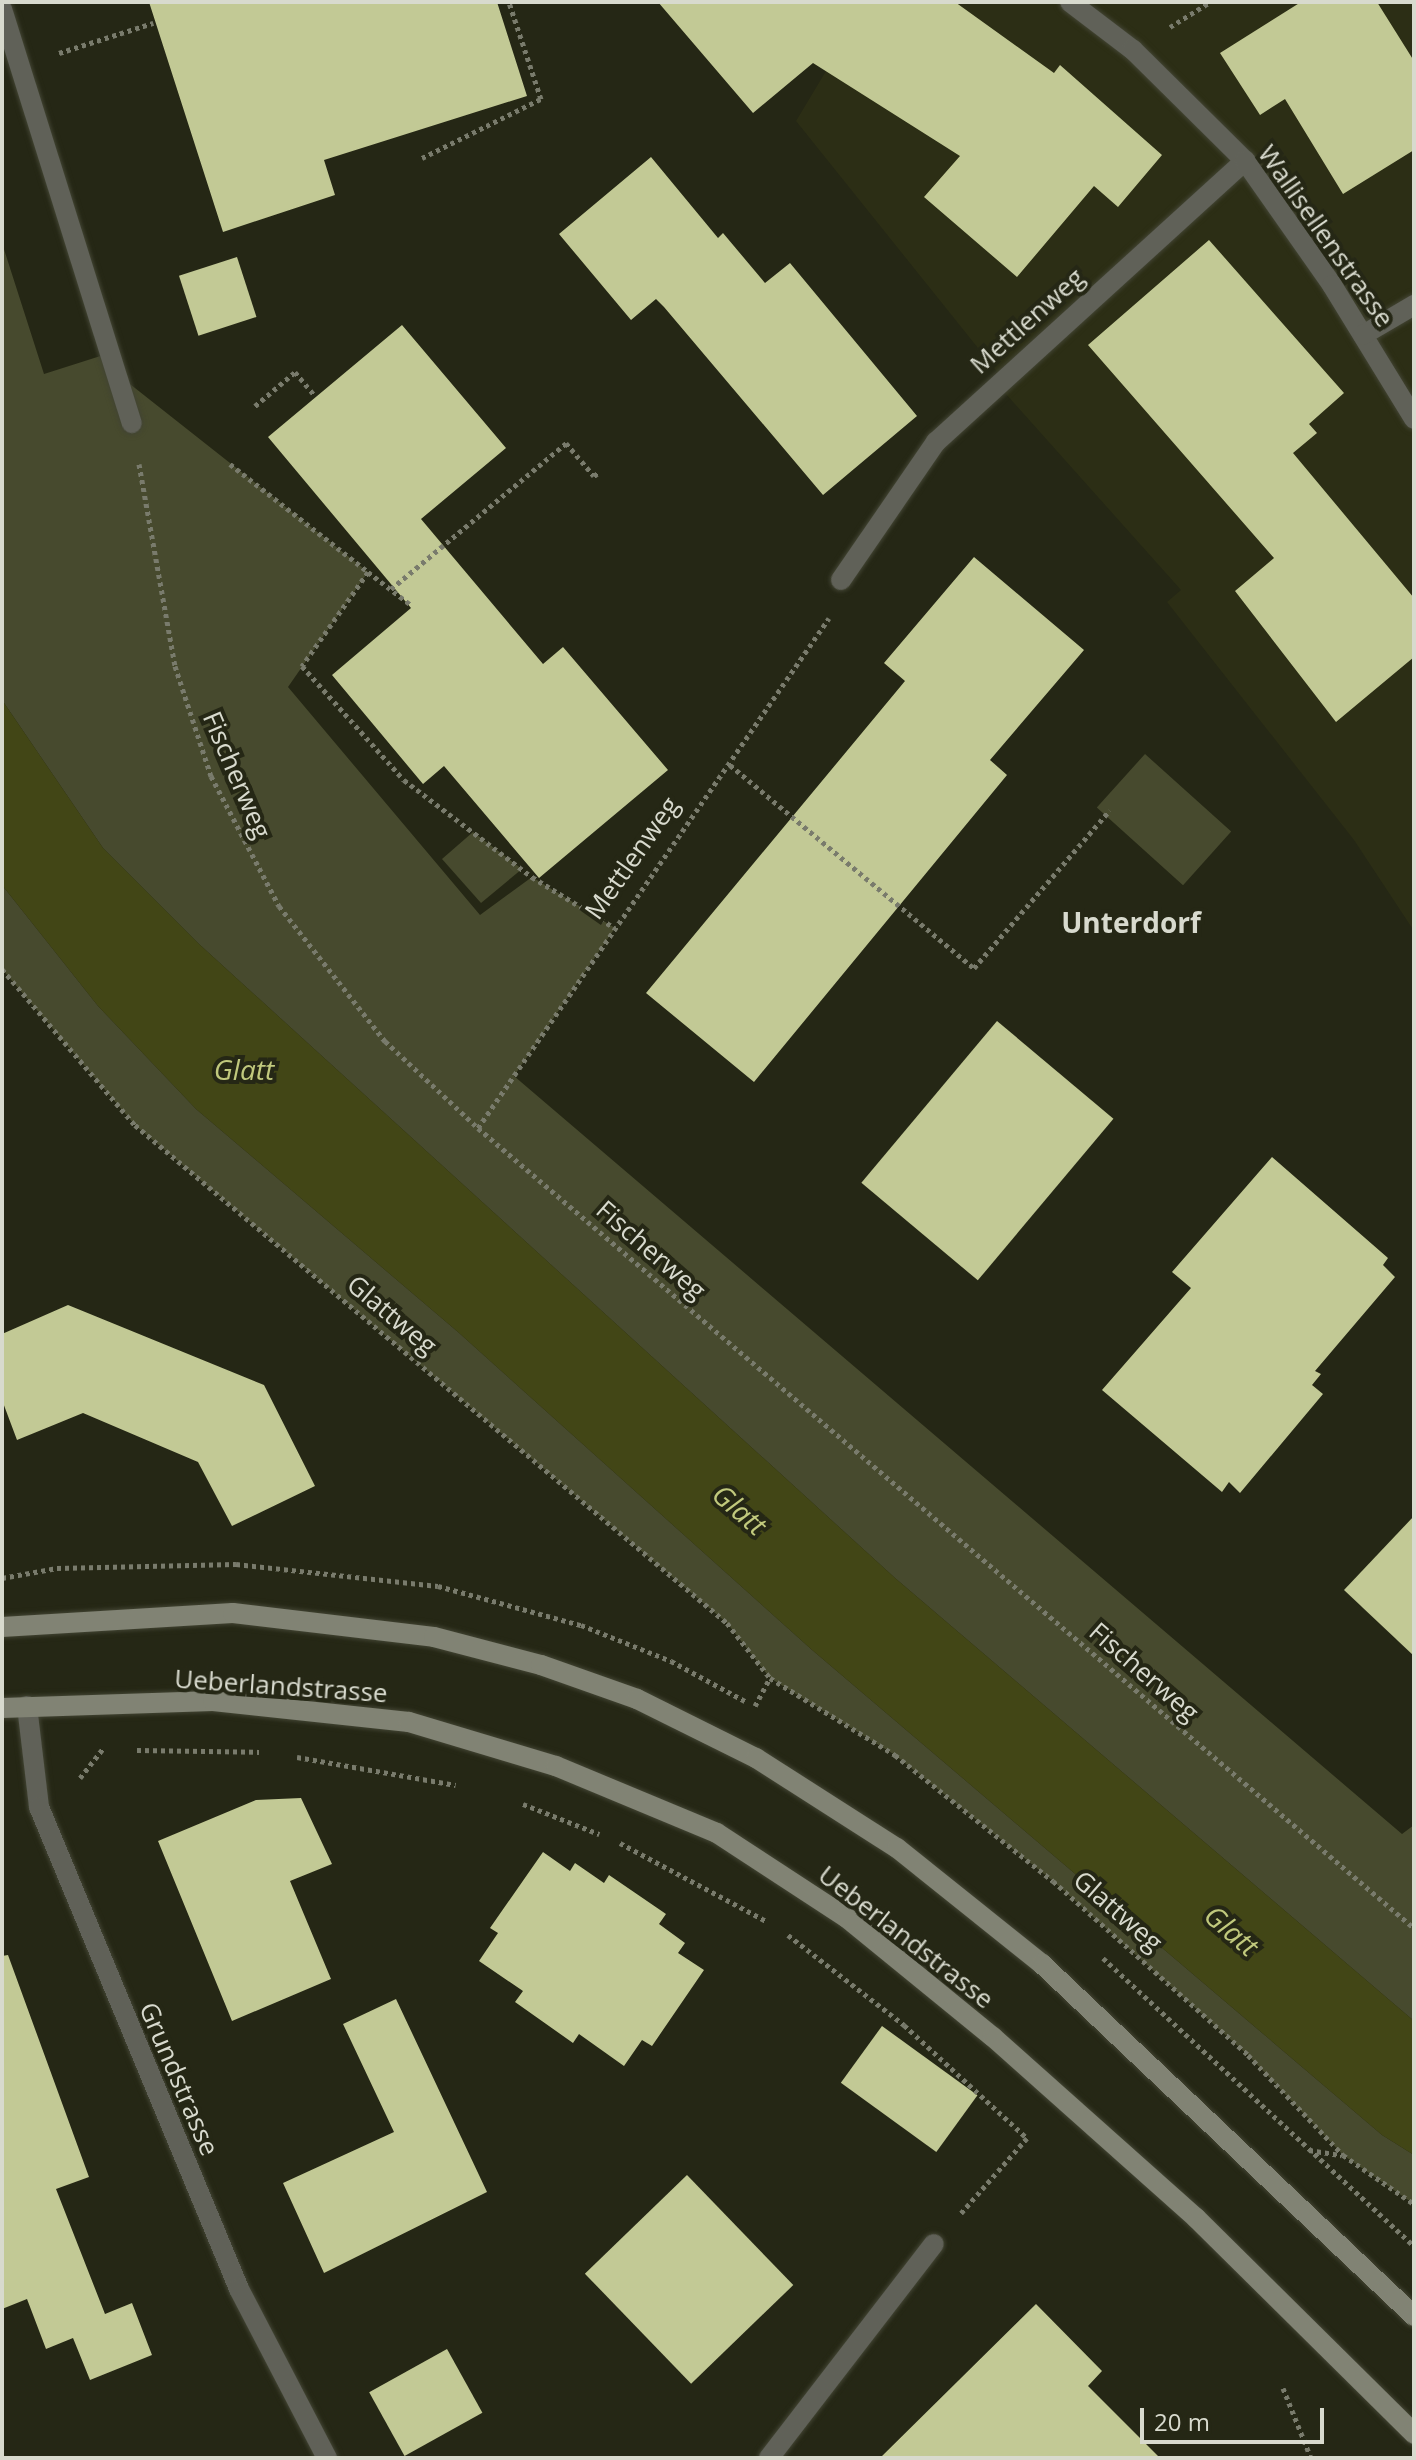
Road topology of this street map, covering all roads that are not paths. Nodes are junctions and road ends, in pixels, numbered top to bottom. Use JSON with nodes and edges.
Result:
{"nodes":[{"id":1,"x":1070,"y":2,"type":"edge"},
{"id":2,"x":2,"y":9,"type":"edge"},
{"id":3,"x":1245,"y":161,"type":"junction"},
{"id":4,"x":1414,"y":305,"type":"edge"},
{"id":5,"x":1363,"y":335,"type":"junction"},
{"id":6,"x":1414,"y":419,"type":"edge"},
{"id":7,"x":132,"y":423,"type":"road end"},
{"id":8,"x":841,"y":580,"type":"dead end"},
{"id":9,"x":2,"y":1627,"type":"edge"},
{"id":10,"x":27,"y":1706,"type":"junction"},
{"id":11,"x":2,"y":1708,"type":"edge"},
{"id":12,"x":934,"y":2244,"type":"road end"},
{"id":13,"x":1414,"y":2316,"type":"edge"},
{"id":14,"x":1414,"y":2434,"type":"edge"},
{"id":15,"x":327,"y":2458,"type":"edge"},
{"id":16,"x":769,"y":2458,"type":"edge"}],
"edges":[{"from":1,"to":3,"type":"street","name":"Wallisellenstrasse"},
{"from":2,"to":7,"type":"street"},
{"from":3,"to":5,"type":"street","name":"Wallisellenstrasse"},
{"from":3,"to":8,"type":"street","name":"Mettlenweg"},
{"from":4,"to":5,"type":"street"},
{"from":5,"to":6,"type":"street","name":"Wallisellenstrasse"},
{"from":9,"to":13,"type":"main road"},
{"from":10,"to":11,"type":"main road","name":"Ueberlandstrasse"},
{"from":10,"to":14,"type":"main road","name":"Ueberlandstrasse"},
{"from":10,"to":15,"type":"street","name":"Grundstrasse"},
{"from":12,"to":16,"type":"street"}]}
